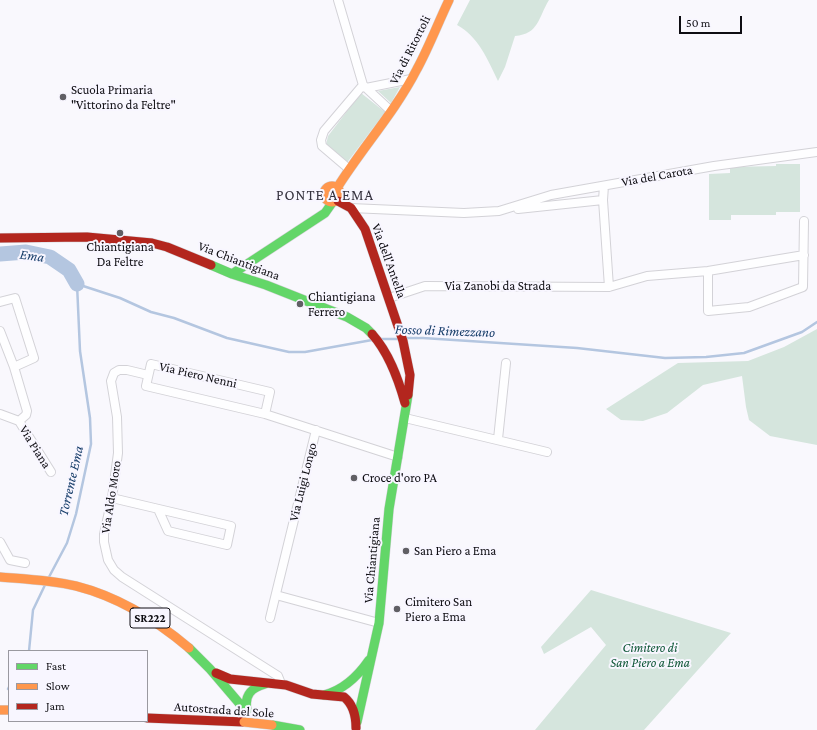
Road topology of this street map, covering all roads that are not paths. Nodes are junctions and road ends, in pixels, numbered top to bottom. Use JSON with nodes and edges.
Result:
{"nodes":[{"id":1,"x":338,"y":0,"type":"edge"},
{"id":2,"x":449,"y":0,"type":"edge"},
{"id":3,"x":411,"y":79,"type":"junction"},
{"id":4,"x":364,"y":86,"type":"junction"},
{"id":5,"x":391,"y":111,"type":"junction"},
{"id":6,"x":817,"y":152,"type":"edge"},
{"id":7,"x":348,"y":169,"type":"junction"},
{"id":8,"x":604,"y":186,"type":"junction"},
{"id":9,"x":337,"y":188,"type":"junction"},
{"id":10,"x":603,"y":200,"type":"junction"},
{"id":11,"x":335,"y":202,"type":"junction"},
{"id":12,"x":351,"y":208,"type":"junction"},
{"id":13,"x":499,"y":211,"type":"junction"},
{"id":14,"x":804,"y":220,"type":"dead end"},
{"id":15,"x":0,"y":238,"type":"edge"},
{"id":16,"x":804,"y":256,"type":"junction"},
{"id":17,"x":708,"y":271,"type":"junction"},
{"id":18,"x":232,"y":274,"type":"junction"},
{"id":19,"x":609,"y":287,"type":"junction"},
{"id":20,"x":389,"y":298,"type":"junction"},
{"id":21,"x":0,"y":302,"type":"edge"},
{"id":22,"x":0,"y":331,"type":"edge"},
{"id":23,"x":403,"y":338,"type":"joint"},
{"id":24,"x":506,"y":363,"type":"dead end"},
{"id":25,"x":14,"y":367,"type":"junction"},
{"id":26,"x":148,"y":375,"type":"junction"},
{"id":27,"x":0,"y":414,"type":"edge"},
{"id":28,"x":265,"y":414,"type":"junction"},
{"id":29,"x":405,"y":416,"type":"junction"},
{"id":30,"x":19,"y":421,"type":"junction"},
{"id":31,"x":316,"y":430,"type":"junction"},
{"id":32,"x":498,"y":439,"type":"junction"},
{"id":33,"x":546,"y":452,"type":"dead end"},
{"id":34,"x":398,"y":457,"type":"junction"},
{"id":35,"x":52,"y":472,"type":"dead end"},
{"id":36,"x":112,"y":498,"type":"junction"},
{"id":37,"x":158,"y":509,"type":"junction"},
{"id":38,"x":0,"y":542,"type":"edge"},
{"id":39,"x":25,"y":563,"type":"dead end"},
{"id":40,"x":0,"y":577,"type":"edge"},
{"id":41,"x":276,"y":595,"type":"junction"},
{"id":42,"x":270,"y":618,"type":"dead end"},
{"id":43,"x":379,"y":623,"type":"junction"},
{"id":44,"x":372,"y":656,"type":"junction"},
{"id":45,"x":212,"y":670,"type":"junction"},
{"id":46,"x":275,"y":683,"type":"junction"},
{"id":47,"x":323,"y":695,"type":"junction"},
{"id":48,"x":148,"y":718,"type":"edge"},
{"id":49,"x":300,"y":730,"type":"edge"}],
"edges":[{"from":1,"to":4,"type":"street"},
{"from":2,"to":3,"type":"main road","name":"Via di Ritortoli"},
{"from":3,"to":4,"type":"street"},
{"from":3,"to":5,"type":"main road","name":"Via di Ritortoli"},
{"from":4,"to":5,"type":"street"},
{"from":4,"to":7,"type":"street"},
{"from":5,"to":7,"type":"main road","name":"Via di Ritortoli"},
{"from":6,"to":8,"type":"street","name":"Via del Carota"},
{"from":7,"to":9,"type":"main road","name":"Via di Ritortoli"},
{"from":8,"to":10,"type":"street"},
{"from":8,"to":13,"type":"street","name":"Via del Carota"},
{"from":9,"to":11,"type":"main road"},
{"from":9,"to":11,"type":"main road"},
{"from":10,"to":13,"type":"street","name":"Via del Carota"},
{"from":10,"to":19,"type":"street"},
{"from":11,"to":12,"type":"main road","name":"Via dell'Antella"},
{"from":11,"to":18,"type":"main road"},
{"from":12,"to":13,"type":"street","name":"Via del Carota"},
{"from":12,"to":20,"type":"main road","name":"Via dell'Antella"},
{"from":14,"to":16,"type":"street"},
{"from":15,"to":18,"type":"main road","name":"Via Chiantigiana"},
{"from":16,"to":17,"type":"street","name":"Via Zanobi da Strada"},
{"from":16,"to":17,"type":"street"},
{"from":17,"to":19,"type":"street","name":"Via Zanobi da Strada"},
{"from":18,"to":29,"type":"main road","name":"Via Chiantigiana"},
{"from":19,"to":20,"type":"street","name":"Via Zanobi da Strada"},
{"from":20,"to":23,"type":"main road","name":"Via dell'Antella"},
{"from":21,"to":25,"type":"street"},
{"from":22,"to":25,"type":"street","name":"Via Piana"},
{"from":23,"to":29,"type":"main road","name":"Via Chiantigiana"},
{"from":24,"to":32,"type":"street"},
{"from":25,"to":30,"type":"street","name":"Via Piana"},
{"from":26,"to":28,"type":"street","name":"Via Piero Nenni"},
{"from":26,"to":28,"type":"street","name":"Via Piero Nenni"},
{"from":26,"to":36,"type":"street","name":"Via Aldo Moro"},
{"from":27,"to":30,"type":"street","name":"Via Piana"},
{"from":28,"to":31,"type":"street","name":"Via Piero Nenni"},
{"from":29,"to":32,"type":"street"},
{"from":29,"to":34,"type":"main road","name":"Via Chiantigiana"},
{"from":30,"to":35,"type":"street","name":"Via Piana"},
{"from":31,"to":34,"type":"street","name":"Via Luigi Longo"},
{"from":31,"to":41,"type":"street","name":"Via Luigi Longo"},
{"from":32,"to":33,"type":"street"},
{"from":34,"to":43,"type":"main road","name":"Via Chiantigiana"},
{"from":36,"to":37,"type":"street"},
{"from":36,"to":46,"type":"street","name":"Via Aldo Moro"},
{"from":37,"to":37,"type":"street"},
{"from":38,"to":39,"type":"street"},
{"from":40,"to":45,"type":"main road","name":"Via Chiantigiana","number":"SR222"},
{"from":41,"to":42,"type":"street","name":"Via Luigi Longo"},
{"from":41,"to":43,"type":"street"},
{"from":43,"to":44,"type":"main road","name":"Via Chiantigiana"},
{"from":44,"to":47,"type":"main road","name":"Via Chiantigiana"},
{"from":44,"to":47,"type":"main road","name":"Via Chiantigiana","number":"SR222"},
{"from":45,"to":46,"type":"main road","name":"Via Chiantigiana","number":"SR222"},
{"from":45,"to":46,"type":"main road","name":"Via Chiantigiana","number":"SR222"},
{"from":46,"to":47,"type":"main road","name":"Via Chiantigiana","number":"SR222"},
{"from":48,"to":49,"type":"main road","name":"Autostrada del Sole","bridge":true}]}
